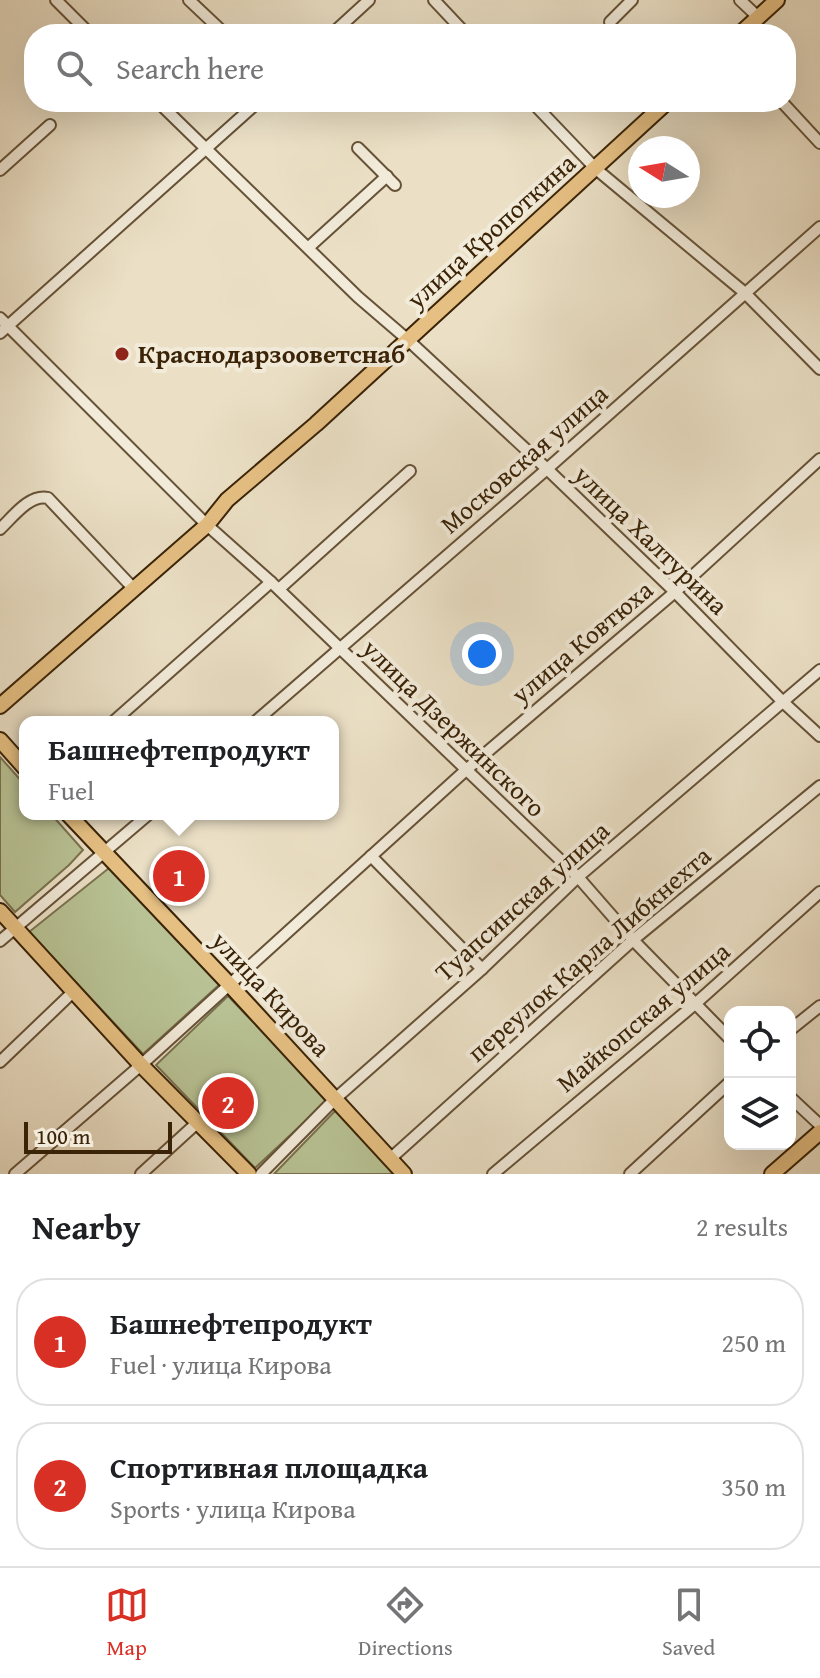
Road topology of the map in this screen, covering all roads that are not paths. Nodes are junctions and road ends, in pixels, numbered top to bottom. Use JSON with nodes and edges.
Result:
{"nodes":[{"id":1,"x":56,"y":0,"type":"edge"},
{"id":2,"x":189,"y":0,"type":"edge"},
{"id":3,"x":369,"y":0,"type":"edge"},
{"id":4,"x":434,"y":0,"type":"edge"},
{"id":5,"x":632,"y":0,"type":"edge"},
{"id":6,"x":740,"y":0,"type":"edge"},
{"id":7,"x":777,"y":0,"type":"edge"},
{"id":8,"x":758,"y":17,"type":"junction"},
{"id":9,"x":610,"y":22,"type":"dead end"},
{"id":10,"x":80,"y":24,"type":"edge"},
{"id":11,"x":214,"y":24,"type":"edge"},
{"id":12,"x":343,"y":24,"type":"edge"},
{"id":13,"x":457,"y":24,"type":"edge"},
{"id":14,"x":751,"y":24,"type":"edge"},
{"id":15,"x":168,"y":112,"type":"edge"},
{"id":16,"x":247,"y":112,"type":"edge"},
{"id":17,"x":542,"y":112,"type":"edge"},
{"id":18,"x":656,"y":112,"type":"edge"},
{"id":19,"x":791,"y":112,"type":"edge"},
{"id":20,"x":50,"y":125,"type":"dead end"},
{"id":21,"x":820,"y":143,"type":"edge"},
{"id":22,"x":358,"y":148,"type":"dead end"},
{"id":23,"x":205,"y":150,"type":"junction"},
{"id":24,"x":596,"y":169,"type":"junction"},
{"id":25,"x":0,"y":170,"type":"edge"},
{"id":26,"x":387,"y":176,"type":"junction"},
{"id":27,"x":395,"y":185,"type":"dead end"},
{"id":28,"x":820,"y":227,"type":"edge"},
{"id":29,"x":309,"y":247,"type":"junction"},
{"id":30,"x":745,"y":293,"type":"junction"},
{"id":31,"x":3,"y":326,"type":"edge"},
{"id":32,"x":408,"y":340,"type":"junction"},
{"id":33,"x":820,"y":369,"type":"edge"},
{"id":34,"x":820,"y":459,"type":"edge"},
{"id":35,"x":547,"y":469,"type":"junction"},
{"id":36,"x":410,"y":471,"type":"dead end"},
{"id":37,"x":207,"y":525,"type":"junction"},
{"id":38,"x":0,"y":529,"type":"edge"},
{"id":39,"x":275,"y":586,"type":"junction"},
{"id":40,"x":133,"y":588,"type":"junction"},
{"id":41,"x":675,"y":592,"type":"junction"},
{"id":42,"x":340,"y":648,"type":"junction"},
{"id":43,"x":820,"y":670,"type":"edge"},
{"id":44,"x":783,"y":702,"type":"junction"},
{"id":45,"x":0,"y":706,"type":"edge"},
{"id":46,"x":120,"y":716,"type":"edge"},
{"id":47,"x":262,"y":716,"type":"edge"},
{"id":48,"x":820,"y":736,"type":"edge"},
{"id":49,"x":0,"y":740,"type":"edge"},
{"id":50,"x":19,"y":761,"type":"edge"},
{"id":51,"x":466,"y":770,"type":"junction"},
{"id":52,"x":820,"y":786,"type":"edge"},
{"id":53,"x":73,"y":820,"type":"edge"},
{"id":54,"x":142,"y":820,"type":"edge"},
{"id":55,"x":103,"y":853,"type":"junction"},
{"id":56,"x":371,"y":856,"type":"junction"},
{"id":57,"x":578,"y":877,"type":"junction"},
{"id":58,"x":820,"y":892,"type":"edge"},
{"id":59,"x":0,"y":911,"type":"edge"},
{"id":60,"x":15,"y":927,"type":"junction"},
{"id":61,"x":633,"y":940,"type":"junction"},
{"id":62,"x":0,"y":941,"type":"edge"},
{"id":63,"x":482,"y":969,"type":"junction"},
{"id":64,"x":229,"y":984,"type":"junction"},
{"id":65,"x":74,"y":991,"type":"junction"},
{"id":66,"x":695,"y":1004,"type":"junction"},
{"id":67,"x":820,"y":1006,"type":"edge"},
{"id":68,"x":796,"y":1025,"type":"edge"},
{"id":69,"x":724,"y":1033,"type":"edge"},
{"id":70,"x":0,"y":1062,"type":"edge"},
{"id":71,"x":141,"y":1065,"type":"junction"},
{"id":72,"x":724,"y":1088,"type":"edge"},
{"id":73,"x":335,"y":1099,"type":"junction"},
{"id":74,"x":796,"y":1103,"type":"edge"},
{"id":75,"x":198,"y":1122,"type":"junction"},
{"id":76,"x":820,"y":1125,"type":"edge"},
{"id":77,"x":820,"y":1132,"type":"edge"},
{"id":78,"x":390,"y":1159,"type":"junction"},
{"id":79,"x":15,"y":1174,"type":"edge"},
{"id":80,"x":141,"y":1174,"type":"edge"},
{"id":81,"x":249,"y":1174,"type":"edge"},
{"id":82,"x":261,"y":1174,"type":"edge"},
{"id":83,"x":404,"y":1174,"type":"edge"},
{"id":84,"x":493,"y":1174,"type":"edge"},
{"id":85,"x":630,"y":1174,"type":"edge"},
{"id":86,"x":772,"y":1174,"type":"edge"}],
"edges":[{"from":1,"to":10,"type":"street"},
{"from":2,"to":11,"type":"street"},
{"from":3,"to":12,"type":"street"},
{"from":4,"to":13,"type":"street"},
{"from":5,"to":9,"type":"street"},
{"from":6,"to":8,"type":"street"},
{"from":7,"to":8,"type":"main road"},
{"from":8,"to":14,"type":"main road"},
{"from":15,"to":23,"type":"street","name":"улица Халтурина"},
{"from":16,"to":23,"type":"street"},
{"from":17,"to":24,"type":"street"},
{"from":18,"to":24,"type":"main road","name":"улица Кропоткина"},
{"from":19,"to":21,"type":"street"},
{"from":20,"to":25,"type":"street"},
{"from":22,"to":26,"type":"street"},
{"from":23,"to":29,"type":"street","name":"улица Халтурина"},
{"from":23,"to":31,"type":"street"},
{"from":24,"to":30,"type":"street"},
{"from":24,"to":32,"type":"main road","name":"улица Кропоткина"},
{"from":26,"to":27,"type":"street"},
{"from":26,"to":29,"type":"street"},
{"from":28,"to":30,"type":"street","name":"Московская улица"},
{"from":29,"to":32,"type":"street","name":"улица Халтурина"},
{"from":30,"to":33,"type":"street"},
{"from":30,"to":35,"type":"street","name":"Московская улица"},
{"from":31,"to":37,"type":"street","name":"улица Дзержинского"},
{"from":32,"to":35,"type":"street","name":"улица Халтурина"},
{"from":32,"to":37,"type":"main road","name":"улица Кропоткина"},
{"from":34,"to":41,"type":"street","name":"улица Ковтюха"},
{"from":35,"to":41,"type":"street","name":"улица Халтурина"},
{"from":35,"to":42,"type":"street","name":"Московская улица"},
{"from":36,"to":39,"type":"street"},
{"from":37,"to":39,"type":"street","name":"улица Дзержинского"},
{"from":37,"to":40,"type":"main road","name":"улица Кропоткина"},
{"from":38,"to":40,"type":"street"},
{"from":39,"to":42,"type":"street","name":"улица Дзержинского"},
{"from":39,"to":46,"type":"street"},
{"from":40,"to":45,"type":"main road","name":"улица Кропоткина"},
{"from":41,"to":44,"type":"street","name":"улица Халтурина"},
{"from":41,"to":51,"type":"street","name":"улица Ковтюха"},
{"from":42,"to":47,"type":"street","name":"Московская улица"},
{"from":42,"to":51,"type":"street","name":"улица Дзержинского"},
{"from":43,"to":44,"type":"street","name":"Туапсинская улица"},
{"from":44,"to":48,"type":"street","name":"улица Халтурина"},
{"from":44,"to":57,"type":"street","name":"Туапсинская улица"},
{"from":49,"to":50,"type":"main road"},
{"from":51,"to":56,"type":"street","name":"улица Ковтюха"},
{"from":51,"to":57,"type":"street","name":"улица Дзержинского"},
{"from":52,"to":61,"type":"street","name":"переулок Карла Либкнехта"},
{"from":53,"to":55,"type":"main road","name":"улица Кирова"},
{"from":54,"to":55,"type":"street"},
{"from":55,"to":60,"type":"street"},
{"from":55,"to":64,"type":"main road","name":"улица Кирова"},
{"from":56,"to":63,"type":"street"},
{"from":56,"to":64,"type":"street","name":"улица Ковтюха"},
{"from":57,"to":61,"type":"street","name":"улица Дзержинского"},
{"from":57,"to":63,"type":"street","name":"Туапсинская улица"},
{"from":58,"to":66,"type":"street","name":"Майкопская улица"},
{"from":59,"to":60,"type":"main road"},
{"from":60,"to":62,"type":"street"},
{"from":60,"to":65,"type":"main road"},
{"from":61,"to":66,"type":"street","name":"улица Дзержинского"},
{"from":61,"to":78,"type":"street","name":"переулок Карла Либкнехта"},
{"from":63,"to":73,"type":"street","name":"Туапсинская улица"},
{"from":64,"to":71,"type":"street","name":"улица Ковтюха"},
{"from":64,"to":73,"type":"main road","name":"улица Кирова"},
{"from":65,"to":70,"type":"street"},
{"from":65,"to":71,"type":"main road"},
{"from":66,"to":69,"type":"street","name":"улица Дзержинского"},
{"from":66,"to":84,"type":"street","name":"Майкопская улица"},
{"from":67,"to":68,"type":"street"},
{"from":71,"to":75,"type":"main road"},
{"from":71,"to":79,"type":"street","name":"улица Ковтюха"},
{"from":72,"to":85,"type":"street"},
{"from":73,"to":78,"type":"main road","name":"улица Кирова"},
{"from":73,"to":82,"type":"street","name":"Туапсинская улица"},
{"from":74,"to":76,"type":"street"},
{"from":75,"to":80,"type":"street"},
{"from":75,"to":81,"type":"main road"},
{"from":77,"to":86,"type":"main road"},
{"from":78,"to":83,"type":"main road","name":"улица Кирова"}]}
